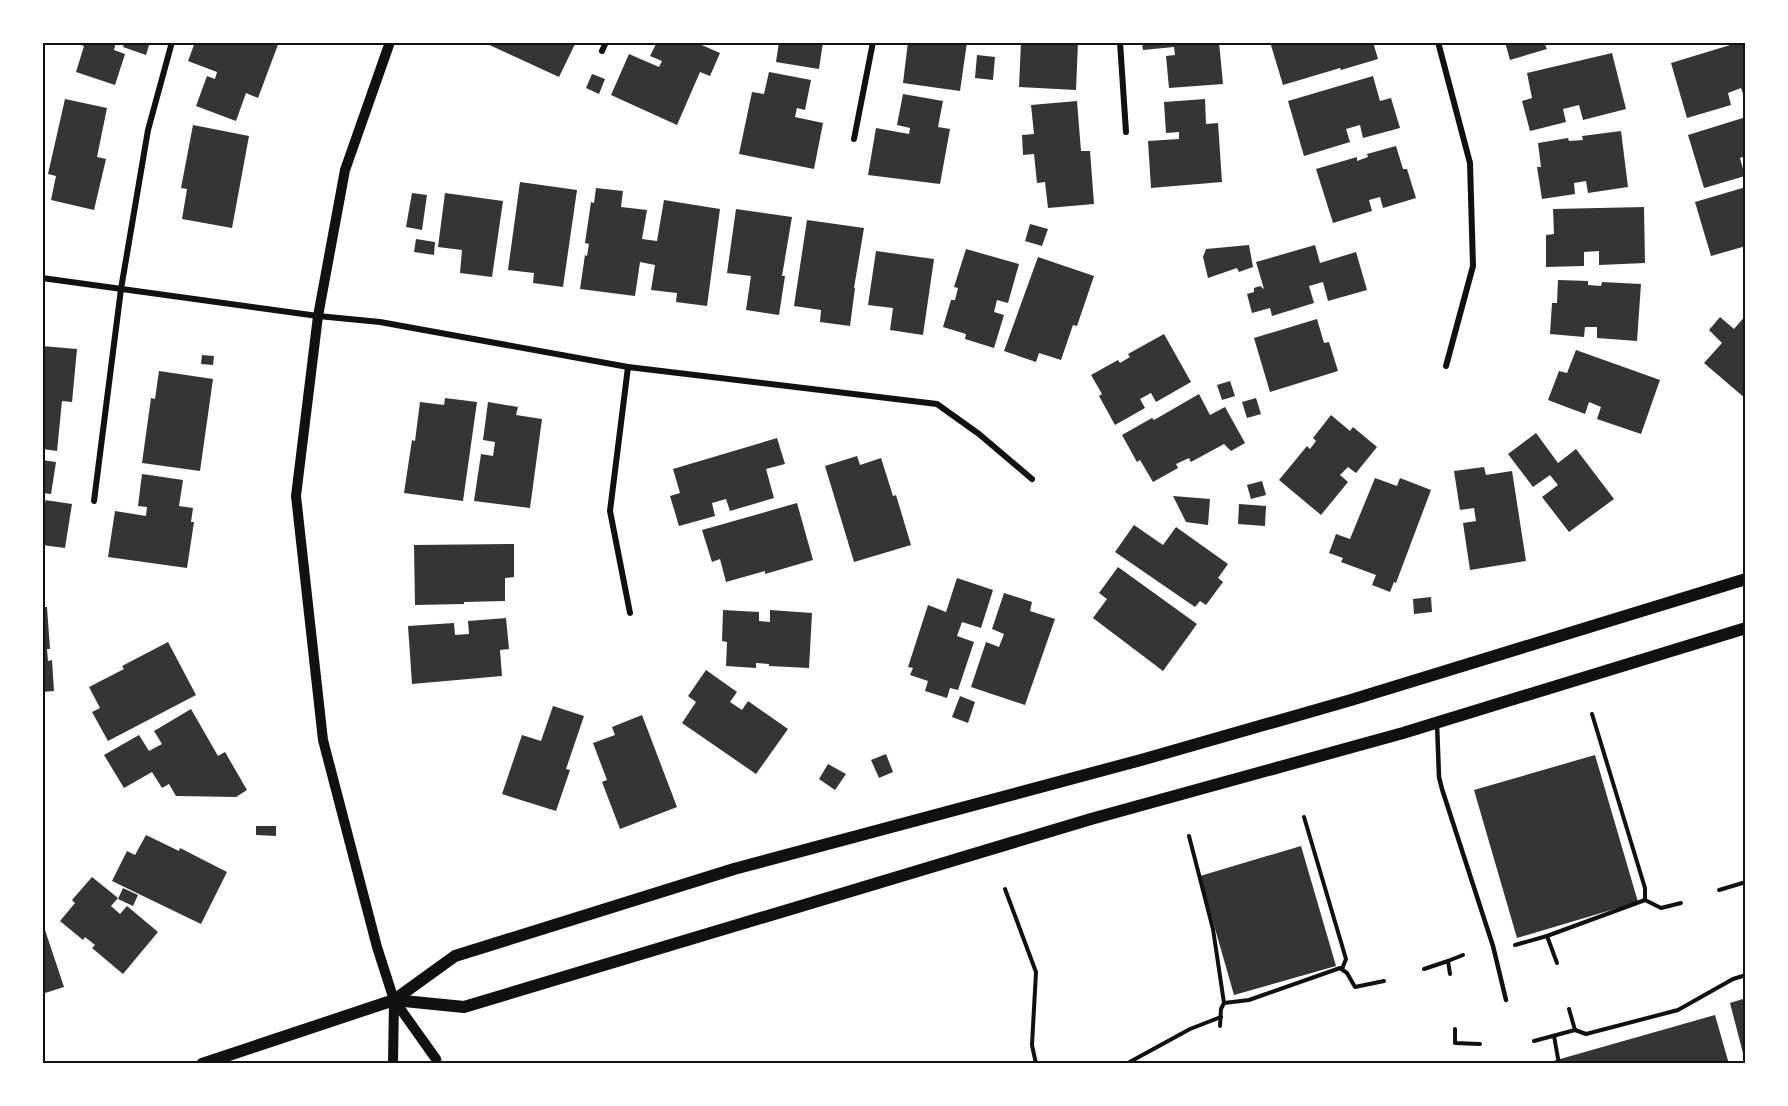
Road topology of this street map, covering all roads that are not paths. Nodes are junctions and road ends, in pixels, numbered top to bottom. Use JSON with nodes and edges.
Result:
{"nodes":[{"id":1,"x":172,"y":42,"type":"edge"},
{"id":2,"x":390,"y":42,"type":"edge"},
{"id":3,"x":606,"y":42,"type":"edge"},
{"id":4,"x":873,"y":42,"type":"edge"},
{"id":5,"x":1120,"y":42,"type":"edge"},
{"id":6,"x":1438,"y":42,"type":"edge"},
{"id":7,"x":602,"y":51,"type":"dead end"},
{"id":8,"x":1126,"y":132,"type":"dead end"},
{"id":9,"x":854,"y":139,"type":"dead end"},
{"id":10,"x":42,"y":278,"type":"edge"},
{"id":11,"x":121,"y":289,"type":"junction"},
{"id":12,"x":318,"y":316,"type":"junction"},
{"id":13,"x":1446,"y":366,"type":"dead end"},
{"id":14,"x":628,"y":367,"type":"junction"},
{"id":15,"x":1032,"y":479,"type":"dead end"},
{"id":16,"x":94,"y":501,"type":"dead end"},
{"id":17,"x":1746,"y":579,"type":"edge"},
{"id":18,"x":630,"y":613,"type":"dead end"},
{"id":19,"x":1746,"y":628,"type":"edge"},
{"id":20,"x":1437,"y":723,"type":"junction"},
{"id":21,"x":394,"y":1000,"type":"junction"},
{"id":22,"x":1506,"y":1000,"type":"dead end"},
{"id":23,"x":202,"y":1064,"type":"edge"},
{"id":24,"x":393,"y":1064,"type":"edge"},
{"id":25,"x":437,"y":1064,"type":"edge"}],
"edges":[{"from":1,"to":11,"type":"street"},
{"from":2,"to":12,"type":"street"},
{"from":3,"to":7,"type":"street"},
{"from":4,"to":9,"type":"street"},
{"from":5,"to":8,"type":"street"},
{"from":6,"to":13,"type":"street"},
{"from":10,"to":11,"type":"street"},
{"from":11,"to":12,"type":"street"},
{"from":11,"to":16,"type":"street"},
{"from":12,"to":14,"type":"street"},
{"from":12,"to":21,"type":"street"},
{"from":14,"to":15,"type":"street"},
{"from":14,"to":18,"type":"street"},
{"from":17,"to":21,"type":"main road"},
{"from":19,"to":20,"type":"main road"},
{"from":20,"to":21,"type":"main road"},
{"from":20,"to":22,"type":"lane"},
{"from":21,"to":23,"type":"main road"},
{"from":21,"to":24,"type":"street"},
{"from":21,"to":25,"type":"street"}]}
